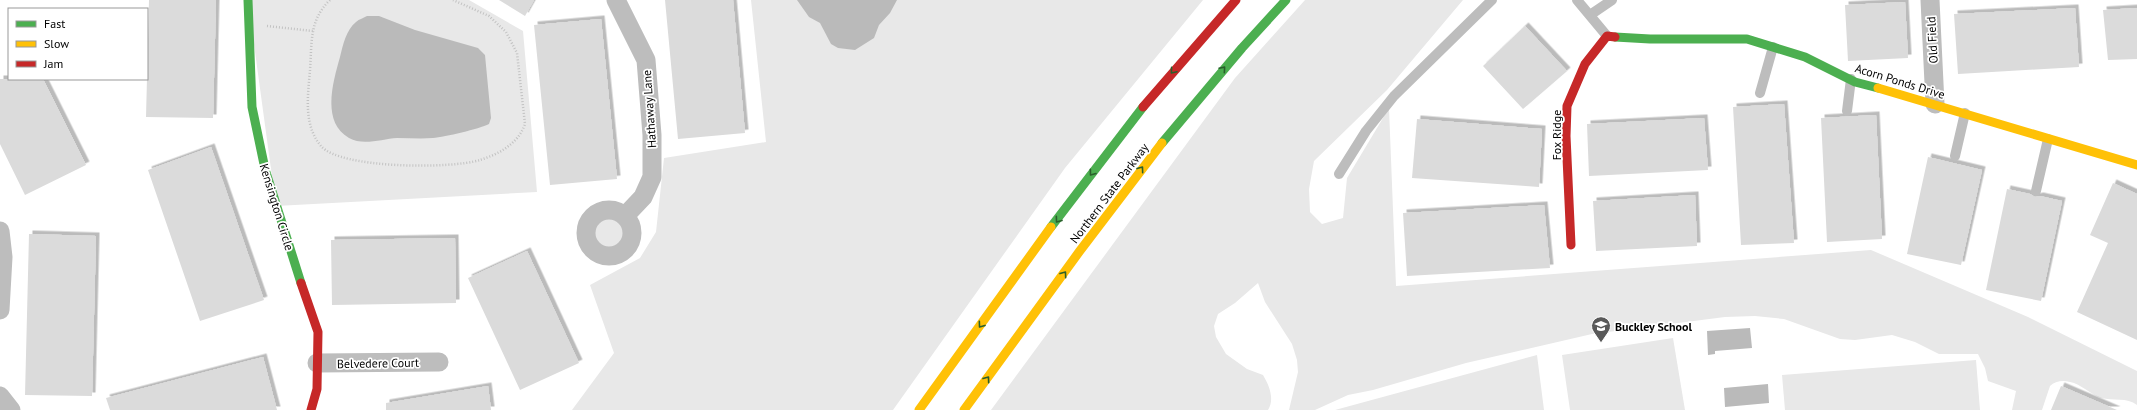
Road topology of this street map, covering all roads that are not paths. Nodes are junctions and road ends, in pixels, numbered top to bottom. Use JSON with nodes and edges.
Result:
{"nodes":[{"id":1,"x":248,"y":0,"type":"edge"},
{"id":2,"x":616,"y":0,"type":"edge"},
{"id":3,"x":1236,"y":0,"type":"edge"},
{"id":4,"x":1286,"y":0,"type":"edge"},
{"id":5,"x":1492,"y":0,"type":"edge"},
{"id":6,"x":1577,"y":0,"type":"edge"},
{"id":7,"x":1612,"y":0,"type":"edge"},
{"id":8,"x":1930,"y":0,"type":"edge"},
{"id":9,"x":1590,"y":15,"type":"junction"},
{"id":10,"x":1607,"y":36,"type":"junction"},
{"id":11,"x":1773,"y":48,"type":"junction"},
{"id":12,"x":1851,"y":79,"type":"junction"},
{"id":13,"x":1760,"y":92,"type":"dead end"},
{"id":14,"x":1935,"y":104,"type":"junction"},
{"id":15,"x":1847,"y":111,"type":"dead end"},
{"id":16,"x":1965,"y":113,"type":"junction"},
{"id":17,"x":2048,"y":140,"type":"junction"},
{"id":18,"x":1955,"y":156,"type":"dead end"},
{"id":19,"x":2137,"y":165,"type":"edge"},
{"id":20,"x":1338,"y":174,"type":"dead end"},
{"id":21,"x":2036,"y":191,"type":"dead end"},
{"id":22,"x":625,"y":216,"type":"dead end"},
{"id":23,"x":0,"y":231,"type":"edge"},
{"id":24,"x":1571,"y":245,"type":"dead end"},
{"id":25,"x":0,"y":310,"type":"edge"},
{"id":26,"x":439,"y":362,"type":"dead end"},
{"id":27,"x":317,"y":363,"type":"junction"},
{"id":28,"x":0,"y":396,"type":"edge"},
{"id":29,"x":11,"y":410,"type":"edge"},
{"id":30,"x":311,"y":410,"type":"edge"},
{"id":31,"x":919,"y":410,"type":"edge"},
{"id":32,"x":964,"y":410,"type":"edge"}],
"edges":[{"from":1,"to":27,"type":"main road","name":"Kensington Circle"},
{"from":2,"to":22,"type":"street","name":"Hathaway Lane"},
{"from":3,"to":31,"type":"main road","name":"Northern State Parkway","one_way":true},
{"from":32,"to":4,"type":"main road","name":"Northern State Parkway","one_way":true},
{"from":5,"to":20,"type":"lane"},
{"from":6,"to":9,"type":"lane"},
{"from":7,"to":9,"type":"lane"},
{"from":8,"to":14,"type":"street","name":"Old Field"},
{"from":9,"to":10,"type":"lane"},
{"from":10,"to":11,"type":"main road","name":"Acorn Ponds Drive"},
{"from":10,"to":24,"type":"main road","name":"Fox Ridge"},
{"from":11,"to":12,"type":"main road","name":"Acorn Ponds Drive"},
{"from":11,"to":13,"type":"lane"},
{"from":12,"to":14,"type":"main road","name":"Acorn Ponds Drive"},
{"from":12,"to":15,"type":"lane"},
{"from":14,"to":16,"type":"main road","name":"Acorn Ponds Drive"},
{"from":16,"to":17,"type":"main road","name":"Acorn Ponds Drive"},
{"from":16,"to":18,"type":"lane"},
{"from":17,"to":19,"type":"main road","name":"Acorn Ponds Drive"},
{"from":17,"to":21,"type":"lane"},
{"from":23,"to":25,"type":"street"},
{"from":26,"to":27,"type":"street","name":"Belvedere Court"},
{"from":27,"to":30,"type":"main road","name":"Kensington Circle"},
{"from":28,"to":29,"type":"street"}]}
